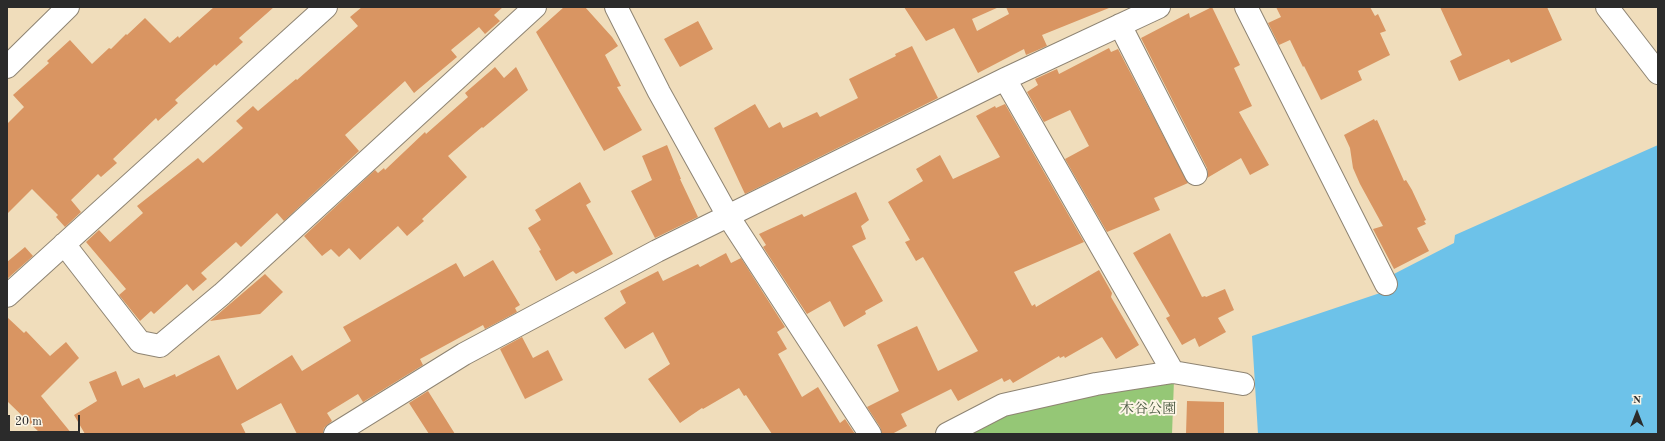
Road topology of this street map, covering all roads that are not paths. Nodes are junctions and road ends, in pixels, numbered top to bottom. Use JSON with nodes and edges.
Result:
{"nodes":[{"id":1,"x":68,"y":7,"type":"edge"},
{"id":2,"x":326,"y":7,"type":"edge"},
{"id":3,"x":535,"y":7,"type":"edge"},
{"id":4,"x":616,"y":7,"type":"edge"},
{"id":5,"x":1159,"y":7,"type":"edge"},
{"id":6,"x":1246,"y":7,"type":"edge"},
{"id":7,"x":1607,"y":7,"type":"edge"},
{"id":8,"x":1120,"y":25,"type":"junction"},
{"id":9,"x":7,"y":67,"type":"edge"},
{"id":10,"x":1658,"y":73,"type":"edge"},
{"id":11,"x":1005,"y":79,"type":"junction"},
{"id":12,"x":1196,"y":174,"type":"dead end"},
{"id":13,"x":728,"y":216,"type":"junction"},
{"id":14,"x":64,"y":244,"type":"junction"},
{"id":15,"x":1386,"y":284,"type":"dead end"},
{"id":16,"x":7,"y":296,"type":"edge"},
{"id":17,"x":1172,"y":372,"type":"junction"},
{"id":18,"x":1242,"y":384,"type":"dead end"},
{"id":19,"x":335,"y":434,"type":"edge"},
{"id":20,"x":870,"y":434,"type":"edge"},
{"id":21,"x":947,"y":434,"type":"edge"}],
"edges":[{"from":1,"to":9,"type":"street"},
{"from":2,"to":14,"type":"street"},
{"from":3,"to":14,"type":"street"},
{"from":4,"to":13,"type":"street"},
{"from":5,"to":8,"type":"street"},
{"from":6,"to":15,"type":"street"},
{"from":7,"to":10,"type":"street"},
{"from":8,"to":11,"type":"street"},
{"from":8,"to":12,"type":"street"},
{"from":11,"to":13,"type":"street"},
{"from":11,"to":17,"type":"street"},
{"from":13,"to":19,"type":"street"},
{"from":13,"to":20,"type":"street"},
{"from":14,"to":16,"type":"street"},
{"from":17,"to":18,"type":"street"},
{"from":17,"to":21,"type":"street"}]}
